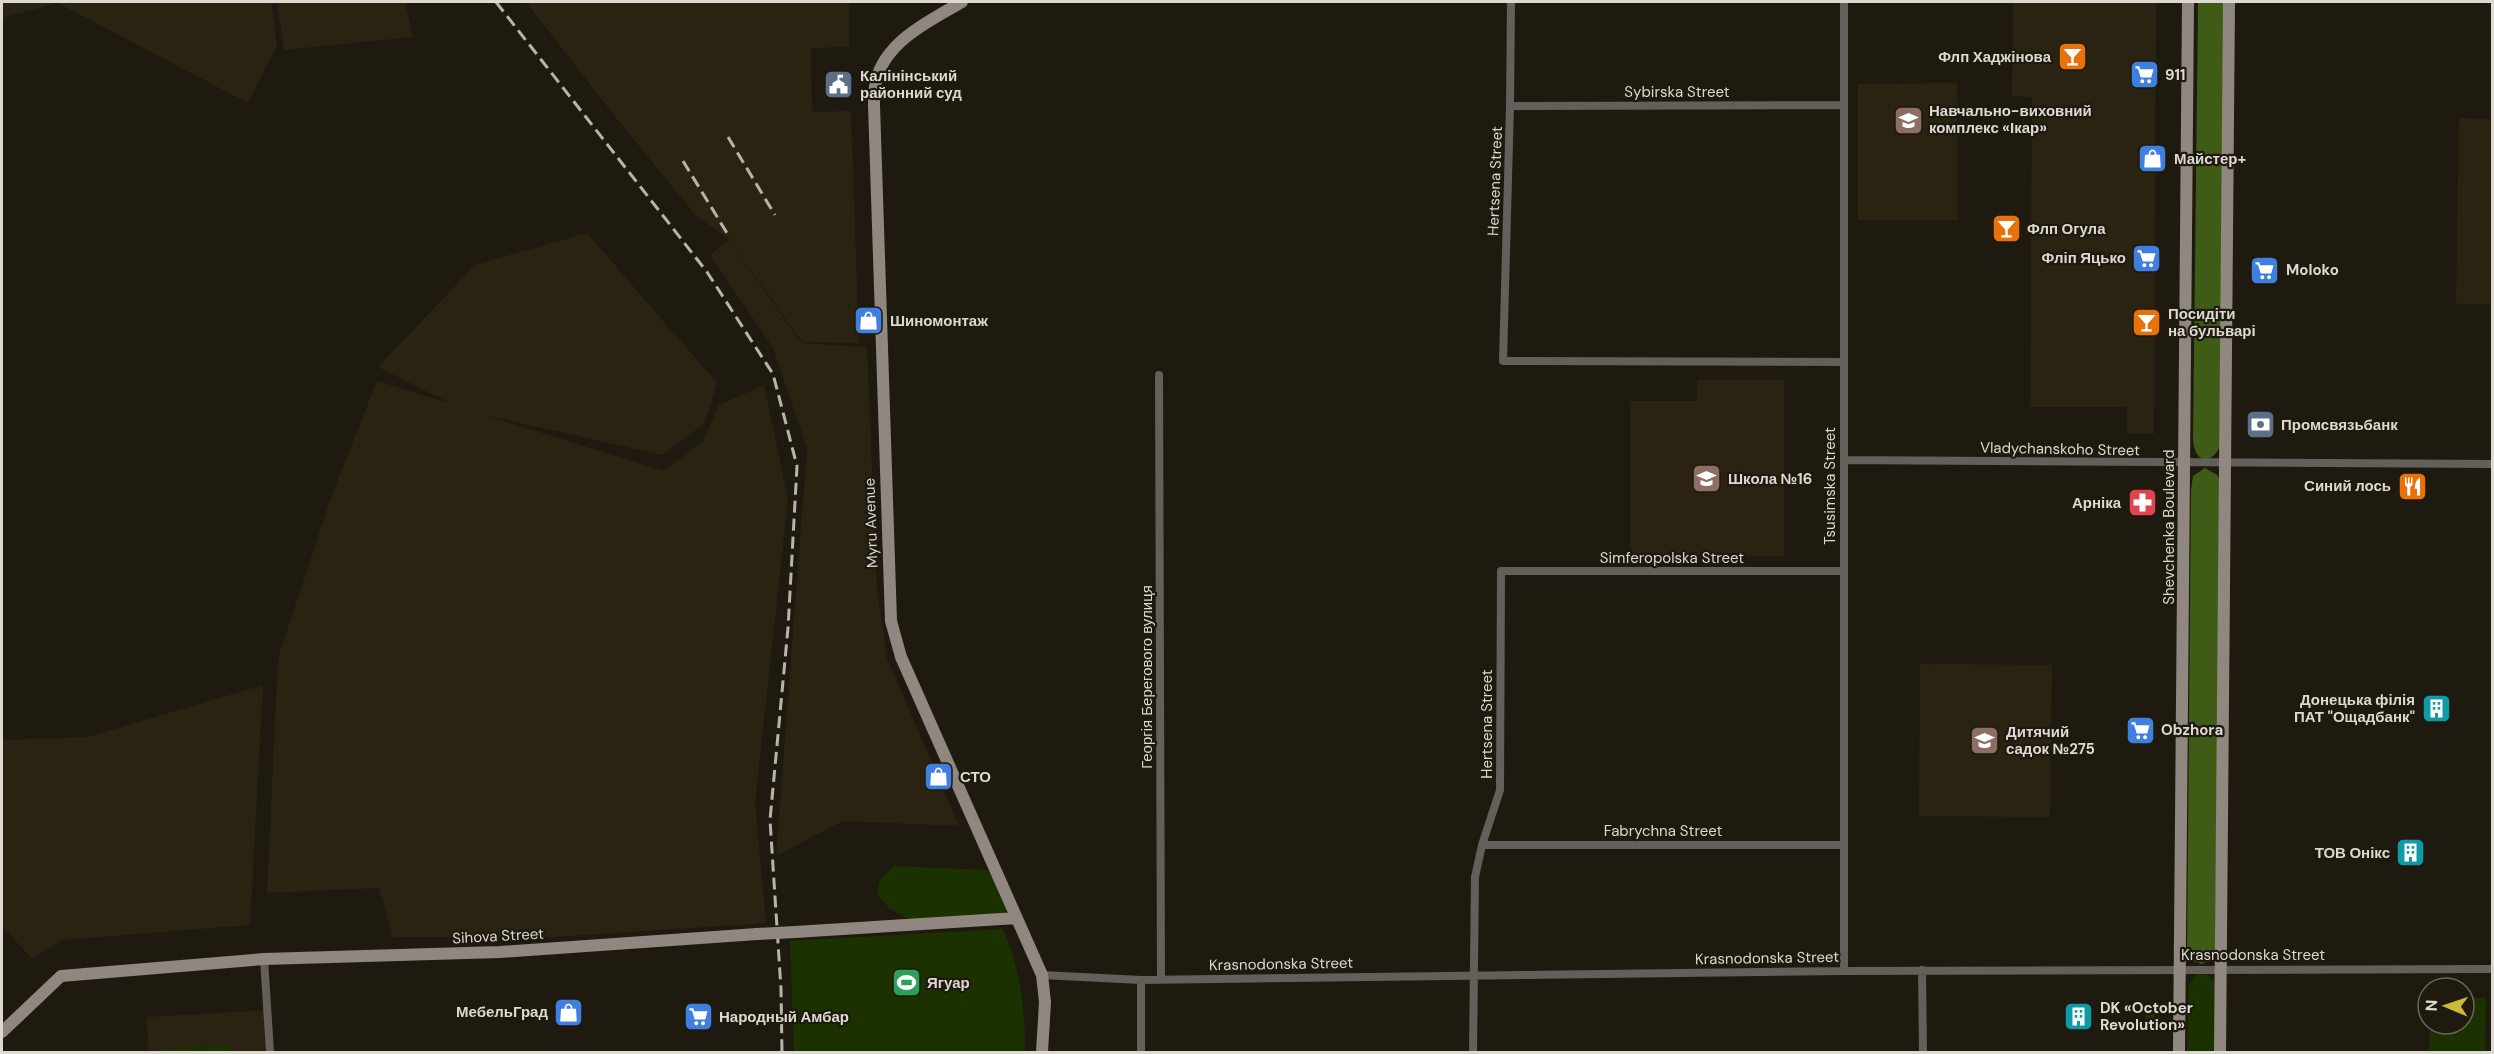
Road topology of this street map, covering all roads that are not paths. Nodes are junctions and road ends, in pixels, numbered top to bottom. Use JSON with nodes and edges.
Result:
{"nodes":[{"id":1,"x":962,"y":2,"type":"edge"},
{"id":2,"x":1511,"y":2,"type":"edge"},
{"id":3,"x":1844,"y":2,"type":"edge"},
{"id":4,"x":2188,"y":2,"type":"edge"},
{"id":5,"x":2229,"y":2,"type":"edge"},
{"id":6,"x":1844,"y":105,"type":"junction"},
{"id":7,"x":1510,"y":106,"type":"junction"},
{"id":8,"x":1844,"y":362,"type":"junction"},
{"id":9,"x":1159,"y":375,"type":"dead end"},
{"id":10,"x":1844,"y":460,"type":"junction"},
{"id":11,"x":2185,"y":463,"type":"junction"},
{"id":12,"x":2225,"y":464,"type":"junction"},
{"id":13,"x":2493,"y":465,"type":"edge"},
{"id":14,"x":1501,"y":571,"type":"joint"},
{"id":15,"x":1844,"y":571,"type":"junction"},
{"id":16,"x":1482,"y":845,"type":"junction"},
{"id":17,"x":1844,"y":845,"type":"junction"},
{"id":18,"x":1017,"y":918,"type":"junction"},
{"id":19,"x":264,"y":959,"type":"junction"},
{"id":20,"x":2180,"y":969,"type":"junction"},
{"id":21,"x":2221,"y":969,"type":"junction"},
{"id":22,"x":2493,"y":969,"type":"edge"},
{"id":23,"x":1922,"y":970,"type":"junction"},
{"id":24,"x":1844,"y":971,"type":"junction"},
{"id":25,"x":1042,"y":975,"type":"junction"},
{"id":26,"x":1473,"y":975,"type":"junction"},
{"id":27,"x":1161,"y":979,"type":"junction"},
{"id":28,"x":1141,"y":980,"type":"junction"},
{"id":29,"x":2,"y":1032,"type":"edge"},
{"id":30,"x":270,"y":1053,"type":"edge"},
{"id":31,"x":1042,"y":1053,"type":"edge"},
{"id":32,"x":1141,"y":1053,"type":"edge"},
{"id":33,"x":1473,"y":1053,"type":"edge"},
{"id":34,"x":1923,"y":1053,"type":"edge"},
{"id":35,"x":2179,"y":1053,"type":"edge"},
{"id":36,"x":2220,"y":1053,"type":"edge"}],
"edges":[{"from":1,"to":18,"type":"main road","name":"Myru Avenue"},
{"from":2,"to":7,"type":"street","name":"Hertsena Street"},
{"from":3,"to":6,"type":"street","name":"Tsusimska Street"},
{"from":4,"to":11,"type":"main road","name":"Shevchenka Boulevard"},
{"from":5,"to":12,"type":"main road"},
{"from":6,"to":7,"type":"street","name":"Sybirska Street"},
{"from":6,"to":8,"type":"street","name":"Tsusimska Street"},
{"from":7,"to":8,"type":"street","name":"Hertsena Street"},
{"from":8,"to":10,"type":"street","name":"Tsusimska Street"},
{"from":9,"to":27,"type":"street","name":"Георгія Берегового вулиця"},
{"from":10,"to":11,"type":"street","name":"Vladychanskoho Street"},
{"from":10,"to":15,"type":"street","name":"Tsusimska Street"},
{"from":11,"to":12,"type":"street","name":"Vladychanskoho Street"},
{"from":11,"to":20,"type":"main road","name":"Shevchenka Boulevard"},
{"from":12,"to":13,"type":"street","name":"Vladychanskoho Street"},
{"from":12,"to":21,"type":"main road"},
{"from":14,"to":15,"type":"street","name":"Simferopolska Street"},
{"from":14,"to":16,"type":"street","name":"Hertsena Street"},
{"from":15,"to":17,"type":"street","name":"Tsusimska Street"},
{"from":16,"to":17,"type":"street","name":"Fabrychna Street"},
{"from":16,"to":26,"type":"street","name":"Hertsena Street"},
{"from":17,"to":24,"type":"street","name":"Tsusimska Street"},
{"from":18,"to":19,"type":"main road","name":"Sihova Street","bridge":true},
{"from":18,"to":25,"type":"main road","name":"Myru Avenue"},
{"from":19,"to":29,"type":"main road","name":"Sihova Street"},
{"from":19,"to":30,"type":"street"},
{"from":20,"to":21,"type":"street","name":"Krasnodonska Street"},
{"from":20,"to":23,"type":"street","name":"Krasnodonska Street"},
{"from":20,"to":35,"type":"main road","name":"Shevchenka Boulevard"},
{"from":21,"to":22,"type":"street","name":"Krasnodonska Street"},
{"from":21,"to":36,"type":"main road"},
{"from":23,"to":24,"type":"street","name":"Krasnodonska Street"},
{"from":23,"to":34,"type":"street"},
{"from":24,"to":26,"type":"street","name":"Krasnodonska Street"},
{"from":25,"to":28,"type":"street","name":"Krasnodonska Street"},
{"from":25,"to":31,"type":"main road","name":"Myru Avenue"},
{"from":26,"to":27,"type":"street","name":"Krasnodonska Street"},
{"from":26,"to":33,"type":"street","name":"Hertsena Street"},
{"from":27,"to":28,"type":"street","name":"Krasnodonska Street"},
{"from":28,"to":32,"type":"street"}]}
